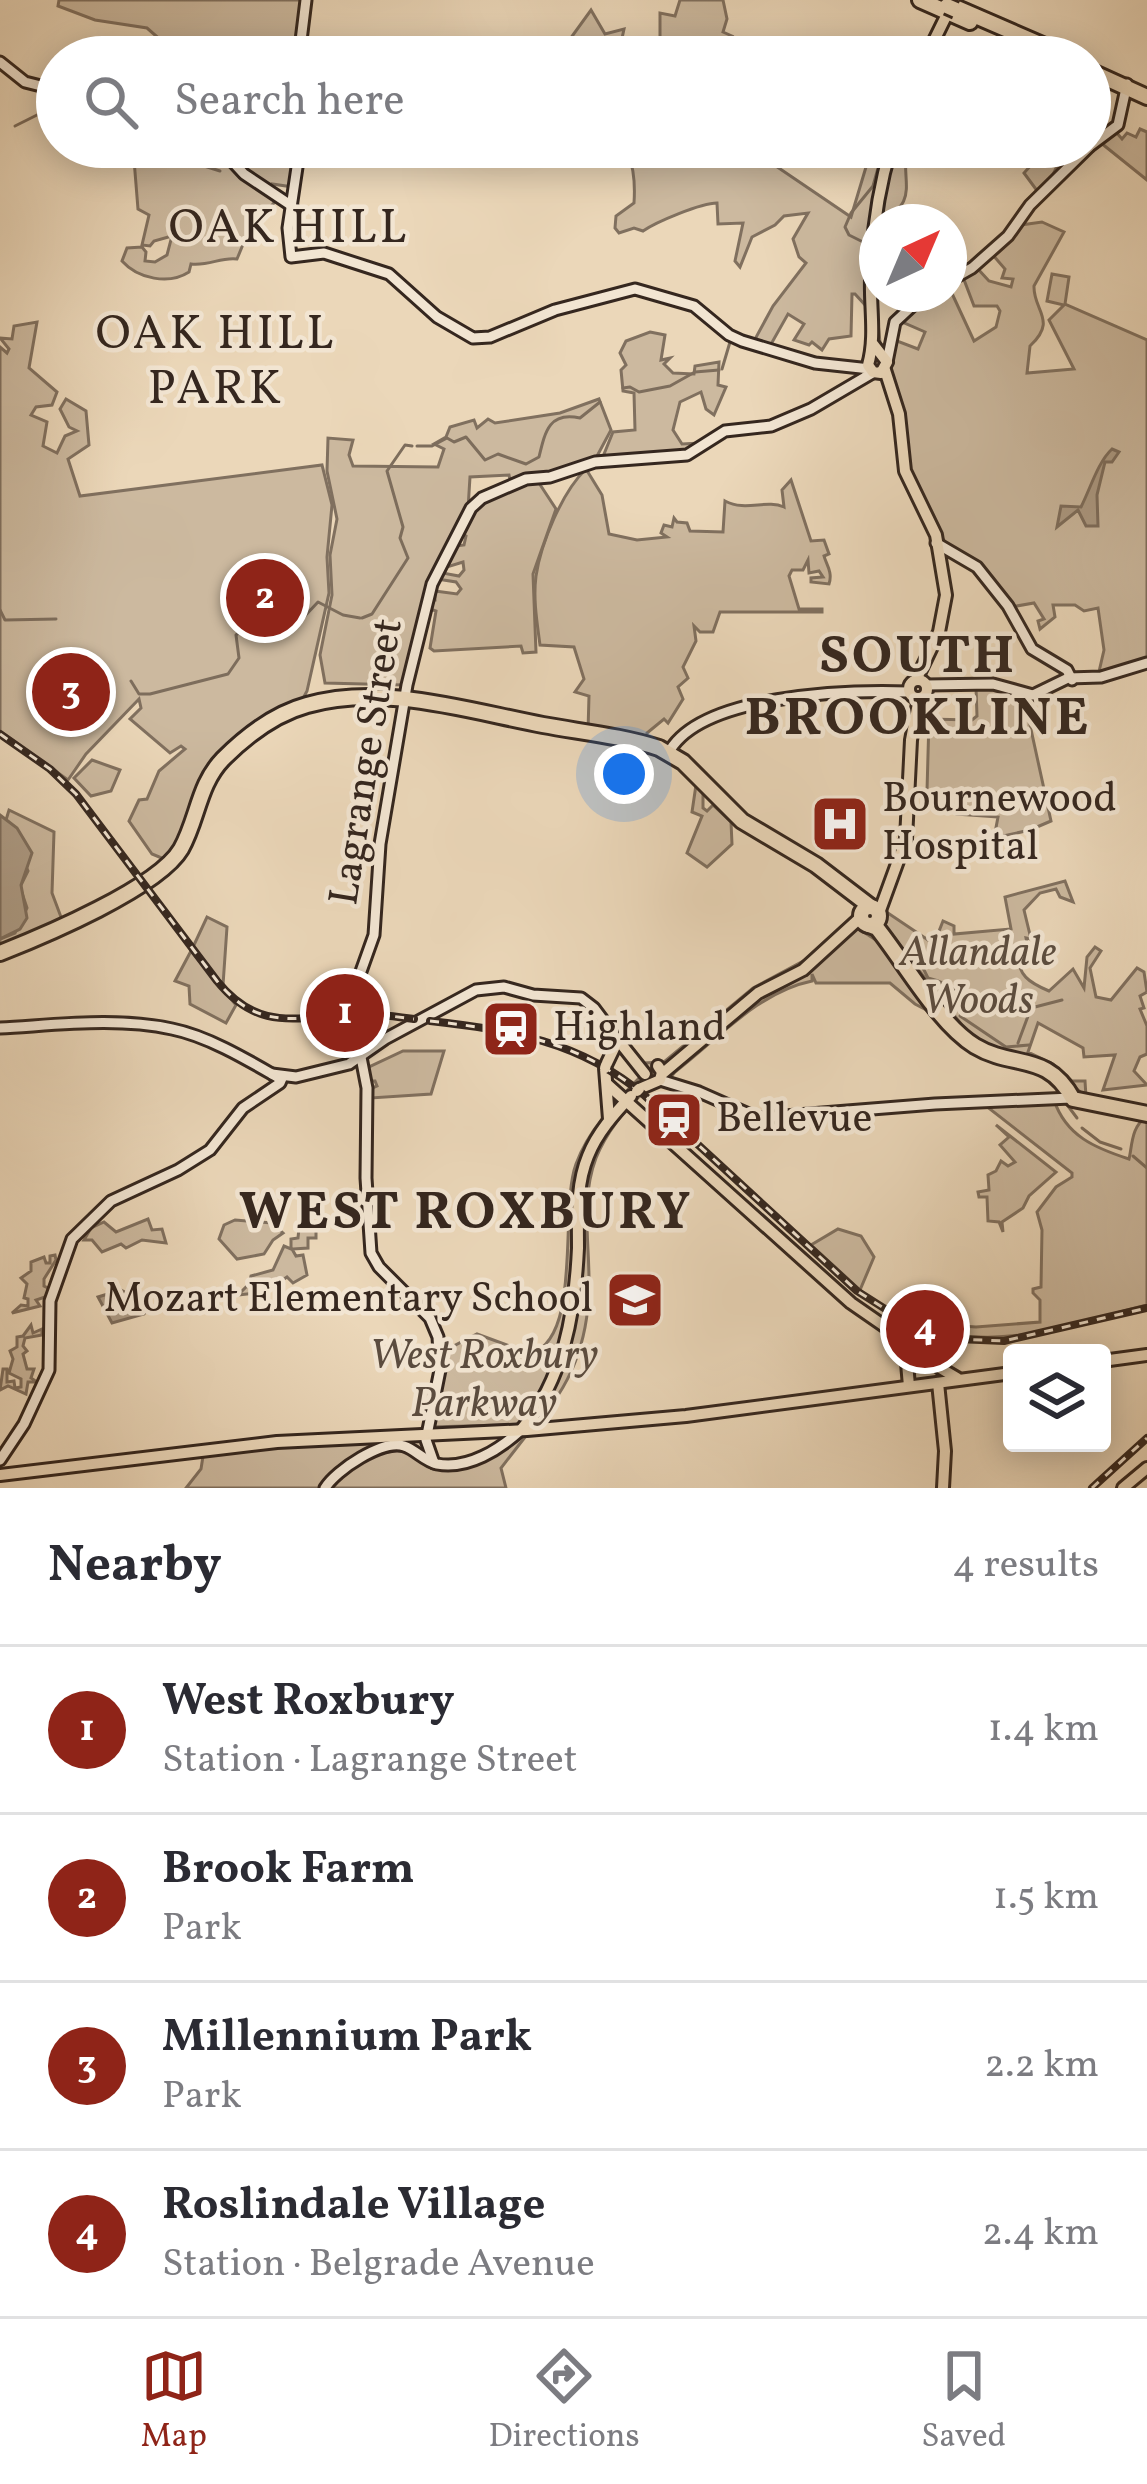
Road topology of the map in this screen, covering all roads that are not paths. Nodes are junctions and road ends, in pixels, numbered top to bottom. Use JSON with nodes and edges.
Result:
{"nodes":[{"id":1,"x":306,"y":0,"type":"edge"},
{"id":2,"x":920,"y":0,"type":"edge"},
{"id":3,"x":949,"y":6,"type":"edge"},
{"id":4,"x":993,"y":25,"type":"junction"},
{"id":5,"x":302,"y":36,"type":"edge"},
{"id":6,"x":936,"y":36,"type":"edge"},
{"id":7,"x":1016,"y":36,"type":"edge"},
{"id":8,"x":1019,"y":36,"type":"edge"},
{"id":9,"x":0,"y":62,"type":"edge"},
{"id":10,"x":1111,"y":79,"type":"edge"},
{"id":11,"x":36,"y":85,"type":"edge"},
{"id":12,"x":1127,"y":86,"type":"junction"},
{"id":13,"x":1147,"y":95,"type":"edge"},
{"id":14,"x":1111,"y":130,"type":"edge"},
{"id":15,"x":238,"y":168,"type":"edge"},
{"id":16,"x":296,"y":168,"type":"edge"},
{"id":17,"x":887,"y":168,"type":"edge"},
{"id":18,"x":1068,"y":168,"type":"edge"},
{"id":19,"x":289,"y":208,"type":"junction"},
{"id":20,"x":967,"y":271,"type":"edge"},
{"id":21,"x":905,"y":312,"type":"edge"},
{"id":22,"x":877,"y":362,"type":"junction"},
{"id":23,"x":938,"y":541,"type":"junction"},
{"id":24,"x":1147,"y":664,"type":"edge"},
{"id":25,"x":1068,"y":677,"type":"junction"},
{"id":26,"x":919,"y":689,"type":"junction"},
{"id":27,"x":405,"y":703,"type":"junction"},
{"id":28,"x":668,"y":755,"type":"junction"},
{"id":29,"x":197,"y":812,"type":"junction"},
{"id":30,"x":870,"y":915,"type":"junction"},
{"id":31,"x":0,"y":955,"type":"edge"},
{"id":32,"x":810,"y":974,"type":"dead end"},
{"id":33,"x":793,"y":976,"type":"junction"},
{"id":34,"x":0,"y":1028,"type":"edge"},
{"id":35,"x":617,"y":1040,"type":"junction"},
{"id":36,"x":361,"y":1056,"type":"junction"},
{"id":37,"x":652,"y":1077,"type":"junction"},
{"id":38,"x":281,"y":1079,"type":"junction"},
{"id":39,"x":607,"y":1084,"type":"junction"},
{"id":40,"x":1075,"y":1098,"type":"junction"},
{"id":41,"x":627,"y":1101,"type":"junction"},
{"id":42,"x":1147,"y":1113,"type":"edge"},
{"id":43,"x":610,"y":1120,"type":"junction"},
{"id":44,"x":903,"y":1335,"type":"junction"},
{"id":45,"x":1147,"y":1355,"type":"edge"},
{"id":46,"x":1111,"y":1359,"type":"edge"},
{"id":47,"x":1003,"y":1374,"type":"edge"},
{"id":48,"x":942,"y":1376,"type":"junction"},
{"id":49,"x":909,"y":1386,"type":"junction"},
{"id":50,"x":518,"y":1429,"type":"junction"},
{"id":51,"x":428,"y":1432,"type":"junction"},
{"id":52,"x":0,"y":1460,"type":"edge"},
{"id":53,"x":434,"y":1463,"type":"junction"},
{"id":54,"x":0,"y":1473,"type":"edge"},
{"id":55,"x":325,"y":1488,"type":"edge"},
{"id":56,"x":943,"y":1488,"type":"edge"}],
"edges":[{"from":1,"to":5,"type":"main road"},
{"from":2,"to":3,"type":"highway"},
{"from":3,"to":4,"type":"highway"},
{"from":3,"to":6,"type":"main road"},
{"from":4,"to":7,"type":"highway"},
{"from":4,"to":8,"type":"highway"},
{"from":9,"to":11,"type":"main road"},
{"from":10,"to":12,"type":"highway"},
{"from":12,"to":13,"type":"highway"},
{"from":12,"to":14,"type":"main road"},
{"from":15,"to":19,"type":"main road"},
{"from":16,"to":19,"type":"main road"},
{"from":17,"to":22,"type":"main road"},
{"from":18,"to":20,"type":"main road"},
{"from":19,"to":22,"type":"main road"},
{"from":21,"to":22,"type":"main road"},
{"from":22,"to":23,"type":"main road"},
{"from":22,"to":27,"type":"main road","name":"Lagrange Street"},
{"from":23,"to":25,"type":"main road"},
{"from":23,"to":26,"type":"main road"},
{"from":24,"to":25,"type":"main road"},
{"from":25,"to":26,"type":"main road"},
{"from":26,"to":28,"type":"main road"},
{"from":26,"to":30,"type":"main road"},
{"from":27,"to":28,"type":"highway"},
{"from":27,"to":29,"type":"highway"},
{"from":27,"to":29,"type":"highway"},
{"from":27,"to":36,"type":"main road","name":"Lagrange Street"},
{"from":28,"to":30,"type":"highway"},
{"from":29,"to":31,"type":"highway"},
{"from":30,"to":33,"type":"main road"},
{"from":30,"to":40,"type":"highway"},
{"from":32,"to":33,"type":"main road"},
{"from":33,"to":37,"type":"main road"},
{"from":34,"to":38,"type":"main road"},
{"from":35,"to":36,"type":"main road"},
{"from":35,"to":37,"type":"main road"},
{"from":35,"to":39,"type":"main road"},
{"from":36,"to":38,"type":"main road"},
{"from":36,"to":51,"type":"main road","name":"Lagrange Street"},
{"from":37,"to":40,"type":"main road"},
{"from":37,"to":41,"type":"main road"},
{"from":38,"to":52,"type":"main road"},
{"from":39,"to":41,"type":"main road"},
{"from":39,"to":43,"type":"main road"},
{"from":40,"to":42,"type":"highway"},
{"from":41,"to":43,"type":"main road"},
{"from":41,"to":44,"type":"main road"},
{"from":43,"to":50,"type":"main road"},
{"from":44,"to":48,"type":"main road"},
{"from":44,"to":49,"type":"main road"},
{"from":45,"to":46,"type":"main road"},
{"from":47,"to":48,"type":"main road"},
{"from":48,"to":49,"type":"main road"},
{"from":48,"to":56,"type":"main road"},
{"from":49,"to":50,"type":"main road"},
{"from":50,"to":51,"type":"main road"},
{"from":50,"to":53,"type":"main road"},
{"from":51,"to":53,"type":"main road"},
{"from":51,"to":54,"type":"main road"},
{"from":53,"to":55,"type":"main road"}]}
